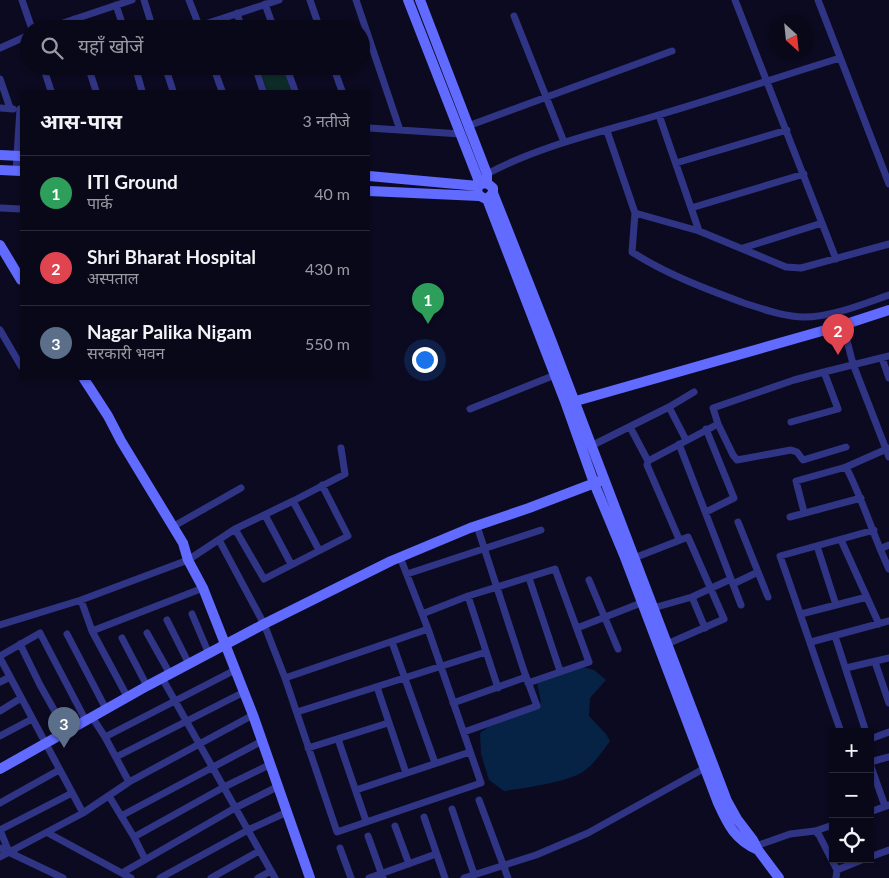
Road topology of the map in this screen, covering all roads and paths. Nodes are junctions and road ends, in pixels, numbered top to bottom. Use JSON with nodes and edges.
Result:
{"nodes":[{"id":1,"x":22,"y":0,"type":"edge"},
{"id":2,"x":132,"y":0,"type":"edge"},
{"id":3,"x":144,"y":0,"type":"edge"},
{"id":4,"x":189,"y":0,"type":"edge"},
{"id":5,"x":279,"y":0,"type":"edge"},
{"id":6,"x":310,"y":0,"type":"edge"},
{"id":7,"x":356,"y":0,"type":"edge"},
{"id":8,"x":408,"y":0,"type":"edge"},
{"id":9,"x":420,"y":0,"type":"edge"},
{"id":10,"x":735,"y":0,"type":"edge"},
{"id":11,"x":818,"y":0,"type":"edge"},
{"id":12,"x":266,"y":4,"type":"junction"},
{"id":13,"x":116,"y":5,"type":"junction"},
{"id":14,"x":237,"y":13,"type":"junction"},
{"id":15,"x":514,"y":16,"type":"dead end"},
{"id":16,"x":74,"y":19,"type":"joint"},
{"id":17,"x":29,"y":20,"type":"edge"},
{"id":18,"x":71,"y":20,"type":"edge"},
{"id":19,"x":121,"y":20,"type":"edge"},
{"id":20,"x":150,"y":20,"type":"edge"},
{"id":21,"x":196,"y":20,"type":"edge"},
{"id":22,"x":218,"y":20,"type":"edge"},
{"id":23,"x":239,"y":20,"type":"edge"},
{"id":24,"x":271,"y":20,"type":"edge"},
{"id":25,"x":317,"y":20,"type":"edge"},
{"id":26,"x":363,"y":20,"type":"edge"},
{"id":27,"x":20,"y":39,"type":"edge"},
{"id":28,"x":370,"y":41,"type":"edge"},
{"id":29,"x":0,"y":48,"type":"edge"},
{"id":30,"x":672,"y":51,"type":"dead end"},
{"id":31,"x":840,"y":58,"type":"junction"},
{"id":32,"x":46,"y":75,"type":"edge"},
{"id":33,"x":91,"y":75,"type":"edge"},
{"id":34,"x":138,"y":75,"type":"edge"},
{"id":35,"x":168,"y":75,"type":"edge"},
{"id":36,"x":216,"y":75,"type":"edge"},
{"id":37,"x":258,"y":75,"type":"edge"},
{"id":38,"x":289,"y":75,"type":"edge"},
{"id":39,"x":336,"y":75,"type":"edge"},
{"id":40,"x":0,"y":79,"type":"edge"},
{"id":41,"x":765,"y":80,"type":"junction"},
{"id":42,"x":51,"y":90,"type":"edge"},
{"id":43,"x":96,"y":90,"type":"edge"},
{"id":44,"x":142,"y":90,"type":"edge"},
{"id":45,"x":172,"y":90,"type":"edge"},
{"id":46,"x":222,"y":90,"type":"edge"},
{"id":47,"x":264,"y":90,"type":"edge"},
{"id":48,"x":295,"y":90,"type":"edge"},
{"id":49,"x":342,"y":90,"type":"edge"},
{"id":50,"x":548,"y":97,"type":"junction"},
{"id":51,"x":0,"y":108,"type":"edge"},
{"id":52,"x":10,"y":108,"type":"junction"},
{"id":53,"x":20,"y":109,"type":"edge"},
{"id":54,"x":659,"y":115,"type":"junction"},
{"id":55,"x":20,"y":125,"type":"edge"},
{"id":56,"x":370,"y":128,"type":"edge"},
{"id":57,"x":400,"y":130,"type":"junction"},
{"id":58,"x":464,"y":130,"type":"junction"},
{"id":59,"x":787,"y":130,"type":"junction"},
{"id":60,"x":607,"y":131,"type":"junction"},
{"id":61,"x":564,"y":142,"type":"junction"},
{"id":62,"x":0,"y":155,"type":"edge"},
{"id":63,"x":18,"y":156,"type":"edge"},
{"id":64,"x":676,"y":163,"type":"junction"},
{"id":65,"x":0,"y":170,"type":"edge"},
{"id":66,"x":18,"y":171,"type":"edge"},
{"id":67,"x":804,"y":174,"type":"junction"},
{"id":68,"x":370,"y":176,"type":"edge"},
{"id":69,"x":889,"y":184,"type":"edge"},
{"id":70,"x":484,"y":188,"type":"junction"},
{"id":71,"x":370,"y":191,"type":"edge"},
{"id":72,"x":0,"y":208,"type":"edge"},
{"id":73,"x":692,"y":208,"type":"junction"},
{"id":74,"x":20,"y":211,"type":"edge"},
{"id":75,"x":635,"y":213,"type":"junction"},
{"id":76,"x":822,"y":223,"type":"junction"},
{"id":77,"x":699,"y":231,"type":"junction"},
{"id":78,"x":889,"y":244,"type":"edge"},
{"id":79,"x":0,"y":245,"type":"edge"},
{"id":80,"x":743,"y":248,"type":"junction"},
{"id":81,"x":836,"y":259,"type":"junction"},
{"id":82,"x":20,"y":278,"type":"edge"},
{"id":83,"x":889,"y":295,"type":"edge"},
{"id":84,"x":889,"y":310,"type":"edge"},
{"id":85,"x":843,"y":325,"type":"junction"},
{"id":86,"x":0,"y":330,"type":"edge"},
{"id":87,"x":885,"y":357,"type":"edge"},
{"id":88,"x":20,"y":364,"type":"edge"},
{"id":89,"x":853,"y":364,"type":"junction"},
{"id":90,"x":824,"y":372,"type":"junction"},
{"id":91,"x":555,"y":375,"type":"junction"},
{"id":92,"x":889,"y":378,"type":"edge"},
{"id":93,"x":85,"y":380,"type":"edge"},
{"id":94,"x":694,"y":392,"type":"dead end"},
{"id":95,"x":570,"y":403,"type":"junction"},
{"id":96,"x":669,"y":407,"type":"junction"},
{"id":97,"x":470,"y":409,"type":"dead end"},
{"id":98,"x":791,"y":422,"type":"dead end"},
{"id":99,"x":718,"y":424,"type":"junction"},
{"id":100,"x":630,"y":427,"type":"junction"},
{"id":101,"x":706,"y":429,"type":"junction"},
{"id":102,"x":686,"y":440,"type":"junction"},
{"id":103,"x":679,"y":444,"type":"junction"},
{"id":104,"x":590,"y":446,"type":"junction"},
{"id":105,"x":846,"y":447,"type":"dead end"},
{"id":106,"x":341,"y":448,"type":"dead end"},
{"id":107,"x":887,"y":448,"type":"edge"},
{"id":108,"x":889,"y":457,"type":"edge"},
{"id":109,"x":648,"y":461,"type":"junction"},
{"id":110,"x":846,"y":467,"type":"junction"},
{"id":111,"x":599,"y":481,"type":"junction"},
{"id":112,"x":322,"y":485,"type":"junction"},
{"id":113,"x":241,"y":488,"type":"dead end"},
{"id":114,"x":861,"y":498,"type":"junction"},
{"id":115,"x":293,"y":502,"type":"junction"},
{"id":116,"x":706,"y":512,"type":"junction"},
{"id":117,"x":804,"y":512,"type":"junction"},
{"id":118,"x":265,"y":515,"type":"junction"},
{"id":119,"x":790,"y":516,"type":"dead end"},
{"id":120,"x":738,"y":522,"type":"dead end"},
{"id":121,"x":174,"y":526,"type":"junction"},
{"id":122,"x":477,"y":526,"type":"junction"},
{"id":123,"x":236,"y":529,"type":"junction"},
{"id":124,"x":541,"y":530,"type":"dead end"},
{"id":125,"x":874,"y":530,"type":"junction"},
{"id":126,"x":679,"y":539,"type":"junction"},
{"id":127,"x":219,"y":540,"type":"junction"},
{"id":128,"x":841,"y":540,"type":"junction"},
{"id":129,"x":889,"y":545,"type":"edge"},
{"id":130,"x":817,"y":546,"type":"junction"},
{"id":131,"x":484,"y":549,"type":"junction"},
{"id":132,"x":880,"y":549,"type":"junction"},
{"id":133,"x":318,"y":550,"type":"junction"},
{"id":134,"x":400,"y":557,"type":"junction"},
{"id":135,"x":634,"y":558,"type":"junction"},
{"id":136,"x":188,"y":560,"type":"junction"},
{"id":137,"x":291,"y":564,"type":"junction"},
{"id":138,"x":889,"y":569,"type":"edge"},
{"id":139,"x":758,"y":572,"type":"junction"},
{"id":140,"x":407,"y":574,"type":"junction"},
{"id":141,"x":529,"y":578,"type":"junction"},
{"id":142,"x":590,"y":580,"type":"dead end"},
{"id":143,"x":732,"y":581,"type":"junction"},
{"id":144,"x":498,"y":587,"type":"junction"},
{"id":145,"x":203,"y":588,"type":"junction"},
{"id":146,"x":712,"y":588,"type":"junction"},
{"id":147,"x":468,"y":596,"type":"junction"},
{"id":148,"x":692,"y":597,"type":"junction"},
{"id":149,"x":768,"y":597,"type":"dead end"},
{"id":150,"x":867,"y":597,"type":"junction"},
{"id":151,"x":81,"y":600,"type":"junction"},
{"id":152,"x":641,"y":603,"type":"junction"},
{"id":153,"x":741,"y":605,"type":"dead end"},
{"id":154,"x":836,"y":605,"type":"junction"},
{"id":155,"x":653,"y":608,"type":"junction"},
{"id":156,"x":192,"y":614,"type":"dead end"},
{"id":157,"x":422,"y":614,"type":"junction"},
{"id":158,"x":801,"y":614,"type":"junction"},
{"id":159,"x":605,"y":618,"type":"junction"},
{"id":160,"x":167,"y":620,"type":"dead end"},
{"id":161,"x":889,"y":621,"type":"edge"},
{"id":162,"x":264,"y":624,"type":"junction"},
{"id":163,"x":879,"y":624,"type":"junction"},
{"id":164,"x":0,"y":625,"type":"edge"},
{"id":165,"x":577,"y":628,"type":"junction"},
{"id":166,"x":705,"y":628,"type":"junction"},
{"id":167,"x":428,"y":629,"type":"junction"},
{"id":168,"x":92,"y":631,"type":"junction"},
{"id":169,"x":147,"y":633,"type":"dead end"},
{"id":170,"x":67,"y":634,"type":"dead end"},
{"id":171,"x":834,"y":636,"type":"junction"},
{"id":172,"x":122,"y":638,"type":"dead end"},
{"id":173,"x":392,"y":642,"type":"junction"},
{"id":174,"x":811,"y":642,"type":"junction"},
{"id":175,"x":20,"y":644,"type":"junction"},
{"id":176,"x":667,"y":644,"type":"junction"},
{"id":177,"x":225,"y":646,"type":"junction"},
{"id":178,"x":618,"y":649,"type":"dead end"},
{"id":179,"x":486,"y":652,"type":"junction"},
{"id":180,"x":209,"y":654,"type":"junction"},
{"id":181,"x":0,"y":657,"type":"edge"},
{"id":182,"x":889,"y":658,"type":"edge"},
{"id":183,"x":875,"y":662,"type":"junction"},
{"id":184,"x":190,"y":664,"type":"junction"},
{"id":185,"x":440,"y":667,"type":"junction"},
{"id":186,"x":846,"y":668,"type":"junction"},
{"id":187,"x":235,"y":670,"type":"junction"},
{"id":188,"x":560,"y":671,"type":"junction"},
{"id":189,"x":166,"y":676,"type":"junction"},
{"id":190,"x":10,"y":677,"type":"junction"},
{"id":191,"x":285,"y":678,"type":"junction"},
{"id":192,"x":405,"y":678,"type":"junction"},
{"id":193,"x":527,"y":680,"type":"junction"},
{"id":194,"x":0,"y":682,"type":"edge"},
{"id":195,"x":147,"y":686,"type":"junction"},
{"id":196,"x":377,"y":687,"type":"junction"},
{"id":197,"x":498,"y":688,"type":"junction"},
{"id":198,"x":886,"y":689,"type":"edge"},
{"id":199,"x":244,"y":692,"type":"junction"},
{"id":200,"x":21,"y":698,"type":"junction"},
{"id":201,"x":128,"y":698,"type":"junction"},
{"id":202,"x":174,"y":700,"type":"junction"},
{"id":203,"x":889,"y":703,"type":"edge"},
{"id":204,"x":453,"y":704,"type":"junction"},
{"id":205,"x":106,"y":709,"type":"junction"},
{"id":206,"x":0,"y":710,"type":"edge"},
{"id":207,"x":297,"y":712,"type":"junction"},
{"id":208,"x":253,"y":715,"type":"junction"},
{"id":209,"x":32,"y":719,"type":"junction"},
{"id":210,"x":89,"y":719,"type":"junction"},
{"id":211,"x":187,"y":720,"type":"junction"},
{"id":212,"x":388,"y":723,"type":"junction"},
{"id":213,"x":840,"y":728,"type":"edge"},
{"id":214,"x":865,"y":728,"type":"edge"},
{"id":215,"x":66,"y":731,"type":"junction"},
{"id":216,"x":464,"y":732,"type":"junction"},
{"id":217,"x":889,"y":732,"type":"edge"},
{"id":218,"x":0,"y":736,"type":"edge"},
{"id":219,"x":105,"y":737,"type":"junction"},
{"id":220,"x":874,"y":738,"type":"edge"},
{"id":221,"x":338,"y":739,"type":"junction"},
{"id":222,"x":262,"y":741,"type":"junction"},
{"id":223,"x":45,"y":743,"type":"junction"},
{"id":224,"x":200,"y":745,"type":"junction"},
{"id":225,"x":308,"y":748,"type":"junction"},
{"id":226,"x":470,"y":752,"type":"junction"},
{"id":227,"x":116,"y":757,"type":"junction"},
{"id":228,"x":889,"y":757,"type":"edge"},
{"id":229,"x":874,"y":762,"type":"edge"},
{"id":230,"x":435,"y":763,"type":"junction"},
{"id":231,"x":271,"y":764,"type":"junction"},
{"id":232,"x":212,"y":766,"type":"junction"},
{"id":233,"x":705,"y":768,"type":"junction"},
{"id":234,"x":0,"y":769,"type":"edge"},
{"id":235,"x":59,"y":770,"type":"junction"},
{"id":236,"x":406,"y":773,"type":"junction"},
{"id":237,"x":874,"y":773,"type":"edge"},
{"id":238,"x":129,"y":782,"type":"junction"},
{"id":239,"x":278,"y":786,"type":"junction"},
{"id":240,"x":224,"y":787,"type":"junction"},
{"id":241,"x":356,"y":790,"type":"junction"},
{"id":242,"x":72,"y":793,"type":"junction"},
{"id":243,"x":108,"y":796,"type":"junction"},
{"id":244,"x":479,"y":800,"type":"dead end"},
{"id":245,"x":0,"y":802,"type":"edge"},
{"id":246,"x":887,"y":805,"type":"edge"},
{"id":247,"x":235,"y":808,"type":"junction"},
{"id":248,"x":452,"y":809,"type":"dead end"},
{"id":249,"x":874,"y":810,"type":"edge"},
{"id":250,"x":727,"y":811,"type":"junction"},
{"id":251,"x":287,"y":812,"type":"junction"},
{"id":252,"x":83,"y":813,"type":"junction"},
{"id":253,"x":121,"y":816,"type":"junction"},
{"id":254,"x":424,"y":816,"type":"dead end"},
{"id":255,"x":366,"y":821,"type":"junction"},
{"id":256,"x":396,"y":826,"type":"dead end"},
{"id":257,"x":829,"y":826,"type":"edge"},
{"id":258,"x":248,"y":830,"type":"junction"},
{"id":259,"x":815,"y":831,"type":"junction"},
{"id":260,"x":48,"y":833,"type":"junction"},
{"id":261,"x":134,"y":836,"type":"junction"},
{"id":262,"x":368,"y":836,"type":"dead end"},
{"id":263,"x":0,"y":848,"type":"edge"},
{"id":264,"x":340,"y":848,"type":"dead end"},
{"id":265,"x":757,"y":848,"type":"junction"},
{"id":266,"x":889,"y":850,"type":"edge"},
{"id":267,"x":259,"y":851,"type":"junction"},
{"id":268,"x":10,"y":852,"type":"junction"},
{"id":269,"x":436,"y":854,"type":"junction"},
{"id":270,"x":874,"y":856,"type":"edge"},
{"id":271,"x":0,"y":857,"type":"edge"},
{"id":272,"x":145,"y":859,"type":"junction"},
{"id":273,"x":854,"y":863,"type":"edge"},
{"id":274,"x":409,"y":864,"type":"junction"},
{"id":275,"x":503,"y":865,"type":"junction"},
{"id":276,"x":837,"y":870,"type":"junction"},
{"id":277,"x":270,"y":871,"type":"junction"},
{"id":278,"x":122,"y":873,"type":"junction"},
{"id":279,"x":474,"y":874,"type":"junction"},
{"id":280,"x":383,"y":876,"type":"edge"},
{"id":281,"x":64,"y":878,"type":"edge"},
{"id":282,"x":131,"y":878,"type":"edge"},
{"id":283,"x":160,"y":878,"type":"edge"},
{"id":284,"x":211,"y":878,"type":"edge"},
{"id":285,"x":258,"y":878,"type":"edge"},
{"id":286,"x":275,"y":878,"type":"edge"},
{"id":287,"x":310,"y":878,"type":"edge"},
{"id":288,"x":351,"y":878,"type":"edge"},
{"id":289,"x":369,"y":878,"type":"edge"},
{"id":290,"x":445,"y":878,"type":"edge"},
{"id":291,"x":464,"y":878,"type":"edge"},
{"id":292,"x":508,"y":878,"type":"edge"},
{"id":293,"x":778,"y":878,"type":"edge"},
{"id":294,"x":836,"y":878,"type":"edge"}],
"edges":[{"from":1,"to":17,"type":"street"},
{"from":2,"to":13,"type":"street"},
{"from":3,"to":20,"type":"street"},
{"from":4,"to":21,"type":"street"},
{"from":5,"to":12,"type":"street"},
{"from":6,"to":25,"type":"street"},
{"from":7,"to":26,"type":"street"},
{"from":8,"to":58,"type":"street"},
{"from":9,"to":58,"type":"street"},
{"from":10,"to":41,"type":"street"},
{"from":11,"to":31,"type":"street"},
{"from":12,"to":14,"type":"street"},
{"from":12,"to":24,"type":"street"},
{"from":13,"to":16,"type":"street"},
{"from":13,"to":19,"type":"street"},
{"from":14,"to":22,"type":"street"},
{"from":14,"to":23,"type":"street"},
{"from":15,"to":50,"type":"street"},
{"from":16,"to":18,"type":"street"},
{"from":27,"to":29,"type":"street"},
{"from":28,"to":57,"type":"street"},
{"from":30,"to":50,"type":"street"},
{"from":31,"to":41,"type":"street"},
{"from":31,"to":69,"type":"street"},
{"from":32,"to":42,"type":"street"},
{"from":33,"to":43,"type":"street"},
{"from":34,"to":44,"type":"street"},
{"from":35,"to":45,"type":"street"},
{"from":36,"to":46,"type":"street"},
{"from":37,"to":47,"type":"street"},
{"from":38,"to":48,"type":"street"},
{"from":39,"to":49,"type":"street"},
{"from":40,"to":52,"type":"street"},
{"from":41,"to":54,"type":"street"},
{"from":41,"to":59,"type":"street"},
{"from":50,"to":58,"type":"street"},
{"from":50,"to":61,"type":"street"},
{"from":51,"to":52,"type":"street"},
{"from":52,"to":53,"type":"street"},
{"from":54,"to":60,"type":"street"},
{"from":54,"to":64,"type":"street"},
{"from":55,"to":63,"type":"street"},
{"from":56,"to":57,"type":"street"},
{"from":57,"to":58,"type":"street"},
{"from":58,"to":70,"type":"street"},
{"from":59,"to":64,"type":"street"},
{"from":59,"to":67,"type":"street"},
{"from":60,"to":61,"type":"street"},
{"from":60,"to":75,"type":"street"},
{"from":61,"to":70,"type":"street"},
{"from":62,"to":63,"type":"street"},
{"from":63,"to":66,"type":"street"},
{"from":64,"to":73,"type":"street"},
{"from":65,"to":66,"type":"street"},
{"from":67,"to":73,"type":"street"},
{"from":67,"to":76,"type":"street"},
{"from":68,"to":70,"type":"street"},
{"from":70,"to":71,"type":"street"},
{"from":70,"to":91,"type":"street"},
{"from":70,"to":95,"type":"street"},
{"from":72,"to":74,"type":"street"},
{"from":73,"to":77,"type":"street"},
{"from":75,"to":77,"type":"street"},
{"from":75,"to":83,"type":"street"},
{"from":76,"to":80,"type":"street"},
{"from":76,"to":81,"type":"street"},
{"from":77,"to":80,"type":"street"},
{"from":78,"to":81,"type":"street"},
{"from":79,"to":82,"type":"street"},
{"from":80,"to":81,"type":"street"},
{"from":84,"to":85,"type":"street"},
{"from":85,"to":89,"type":"street"},
{"from":85,"to":95,"type":"street"},
{"from":86,"to":88,"type":"street"},
{"from":87,"to":89,"type":"street"},
{"from":87,"to":92,"type":"street"},
{"from":89,"to":90,"type":"street"},
{"from":89,"to":107,"type":"street"},
{"from":90,"to":98,"type":"street"},
{"from":90,"to":99,"type":"street"},
{"from":91,"to":95,"type":"street"},
{"from":91,"to":97,"type":"street"},
{"from":93,"to":121,"type":"street"},
{"from":94,"to":96,"type":"street"},
{"from":95,"to":104,"type":"street"},
{"from":95,"to":111,"type":"street"},
{"from":96,"to":100,"type":"street"},
{"from":96,"to":102,"type":"street"},
{"from":99,"to":101,"type":"street"},
{"from":99,"to":105,"type":"street"},
{"from":100,"to":104,"type":"street"},
{"from":100,"to":109,"type":"street"},
{"from":101,"to":102,"type":"street"},
{"from":101,"to":116,"type":"street"},
{"from":102,"to":103,"type":"street"},
{"from":103,"to":109,"type":"street"},
{"from":103,"to":116,"type":"street"},
{"from":104,"to":111,"type":"street"},
{"from":106,"to":112,"type":"street"},
{"from":107,"to":108,"type":"street"},
{"from":107,"to":110,"type":"street"},
{"from":109,"to":126,"type":"street"},
{"from":110,"to":114,"type":"street"},
{"from":110,"to":117,"type":"street"},
{"from":111,"to":122,"type":"street"},
{"from":111,"to":135,"type":"street"},
{"from":111,"to":152,"type":"street"},
{"from":112,"to":115,"type":"street"},
{"from":112,"to":133,"type":"street"},
{"from":113,"to":121,"type":"street"},
{"from":114,"to":117,"type":"street"},
{"from":114,"to":125,"type":"street"},
{"from":115,"to":118,"type":"street"},
{"from":115,"to":133,"type":"street"},
{"from":116,"to":143,"type":"street"},
{"from":117,"to":119,"type":"street"},
{"from":118,"to":123,"type":"street"},
{"from":118,"to":137,"type":"street"},
{"from":120,"to":139,"type":"street"},
{"from":121,"to":136,"type":"street"},
{"from":122,"to":131,"type":"street"},
{"from":122,"to":134,"type":"street"},
{"from":123,"to":127,"type":"street"},
{"from":123,"to":137,"type":"street"},
{"from":124,"to":131,"type":"street"},
{"from":125,"to":128,"type":"street"},
{"from":125,"to":132,"type":"street"},
{"from":126,"to":135,"type":"street"},
{"from":126,"to":146,"type":"street"},
{"from":127,"to":136,"type":"street"},
{"from":127,"to":162,"type":"street"},
{"from":128,"to":130,"type":"street"},
{"from":128,"to":150,"type":"street"},
{"from":129,"to":132,"type":"street"},
{"from":130,"to":154,"type":"street"},
{"from":130,"to":158,"type":"street"},
{"from":131,"to":140,"type":"street"},
{"from":131,"to":144,"type":"street"},
{"from":132,"to":138,"type":"street"},
{"from":133,"to":137,"type":"street"},
{"from":134,"to":140,"type":"street"},
{"from":134,"to":162,"type":"street"},
{"from":135,"to":155,"type":"street"},
{"from":136,"to":145,"type":"street"},
{"from":136,"to":151,"type":"street"},
{"from":139,"to":143,"type":"street"},
{"from":139,"to":149,"type":"street"},
{"from":140,"to":157,"type":"street"},
{"from":141,"to":144,"type":"street"},
{"from":141,"to":165,"type":"street"},
{"from":141,"to":188,"type":"street"},
{"from":142,"to":159,"type":"street"},
{"from":143,"to":146,"type":"street"},
{"from":143,"to":153,"type":"street"},
{"from":144,"to":147,"type":"street"},
{"from":144,"to":193,"type":"street"},
{"from":145,"to":168,"type":"street"},
{"from":145,"to":177,"type":"street"},
{"from":146,"to":148,"type":"street"},
{"from":146,"to":166,"type":"street"},
{"from":147,"to":157,"type":"street"},
{"from":147,"to":179,"type":"street"},
{"from":148,"to":155,"type":"street"},
{"from":148,"to":166,"type":"street"},
{"from":150,"to":154,"type":"street"},
{"from":150,"to":163,"type":"street"},
{"from":151,"to":164,"type":"street"},
{"from":151,"to":168,"type":"street"},
{"from":152,"to":159,"type":"street"},
{"from":152,"to":233,"type":"street"},
{"from":154,"to":158,"type":"street"},
{"from":155,"to":176,"type":"street"},
{"from":156,"to":180,"type":"street"},
{"from":157,"to":167,"type":"street"},
{"from":158,"to":174,"type":"street"},
{"from":159,"to":165,"type":"street"},
{"from":159,"to":178,"type":"street"},
{"from":160,"to":184,"type":"street"},
{"from":161,"to":163,"type":"street"},
{"from":162,"to":177,"type":"street"},
{"from":162,"to":191,"type":"street"},
{"from":163,"to":171,"type":"street"},
{"from":165,"to":188,"type":"street"},
{"from":166,"to":176,"type":"street"},
{"from":167,"to":173,"type":"street"},
{"from":167,"to":185,"type":"street"},
{"from":168,"to":201,"type":"street"},
{"from":169,"to":189,"type":"street"},
{"from":170,"to":205,"type":"street"},
{"from":171,"to":174,"type":"street"},
{"from":171,"to":186,"type":"street"},
{"from":172,"to":195,"type":"street"},
{"from":173,"to":191,"type":"street"},
{"from":173,"to":192,"type":"street"},
{"from":174,"to":213,"type":"street"},
{"from":175,"to":181,"type":"street"},
{"from":175,"to":210,"type":"street"},
{"from":175,"to":215,"type":"street"},
{"from":176,"to":250,"type":"street"},
{"from":177,"to":180,"type":"street"},
{"from":177,"to":187,"type":"street"},
{"from":179,"to":185,"type":"street"},
{"from":179,"to":197,"type":"street"},
{"from":180,"to":184,"type":"street"},
{"from":181,"to":190,"type":"street"},
{"from":182,"to":183,"type":"street"},
{"from":183,"to":186,"type":"street"},
{"from":183,"to":198,"type":"street"},
{"from":184,"to":189,"type":"street"},
{"from":185,"to":192,"type":"street"},
{"from":185,"to":204,"type":"street"},
{"from":186,"to":214,"type":"street"},
{"from":187,"to":199,"type":"street"},
{"from":187,"to":202,"type":"street"},
{"from":188,"to":193,"type":"street"},
{"from":189,"to":195,"type":"street"},
{"from":189,"to":202,"type":"street"},
{"from":190,"to":194,"type":"street"},
{"from":190,"to":200,"type":"street"},
{"from":191,"to":207,"type":"street"},
{"from":192,"to":196,"type":"street"},
{"from":192,"to":230,"type":"street"},
{"from":193,"to":197,"type":"street"},
{"from":193,"to":216,"type":"street"},
{"from":195,"to":201,"type":"street"},
{"from":196,"to":207,"type":"street"},
{"from":196,"to":212,"type":"street"},
{"from":197,"to":204,"type":"street"},
{"from":198,"to":203,"type":"street"},
{"from":199,"to":208,"type":"street"},
{"from":199,"to":211,"type":"street"},
{"from":200,"to":206,"type":"street"},
{"from":200,"to":209,"type":"street"},
{"from":201,"to":205,"type":"street"},
{"from":202,"to":211,"type":"street"},
{"from":202,"to":219,"type":"street"},
{"from":204,"to":216,"type":"street"},
{"from":205,"to":210,"type":"street"},
{"from":207,"to":225,"type":"street"},
{"from":208,"to":222,"type":"street"},
{"from":208,"to":224,"type":"street"},
{"from":209,"to":218,"type":"street"},
{"from":209,"to":223,"type":"street"},
{"from":210,"to":215,"type":"street"},
{"from":210,"to":219,"type":"street"},
{"from":211,"to":224,"type":"street"},
{"from":211,"to":227,"type":"street"},
{"from":212,"to":221,"type":"street"},
{"from":212,"to":236,"type":"street"},
{"from":215,"to":223,"type":"street"},
{"from":216,"to":226,"type":"street"},
{"from":217,"to":220,"type":"street"},
{"from":219,"to":227,"type":"street"},
{"from":221,"to":225,"type":"street"},
{"from":221,"to":241,"type":"street"},
{"from":222,"to":231,"type":"street"},
{"from":222,"to":232,"type":"street"},
{"from":223,"to":234,"type":"street"},
{"from":223,"to":235,"type":"street"},
{"from":224,"to":232,"type":"street"},
{"from":224,"to":238,"type":"street"},
{"from":225,"to":255,"type":"street"},
{"from":226,"to":230,"type":"street"},
{"from":226,"to":255,"type":"street"},
{"from":227,"to":238,"type":"street"},
{"from":228,"to":229,"type":"street"},
{"from":230,"to":236,"type":"street"},
{"from":231,"to":239,"type":"street"},
{"from":231,"to":240,"type":"street"},
{"from":232,"to":240,"type":"street"},
{"from":232,"to":253,"type":"street"},
{"from":233,"to":250,"type":"street"},
{"from":233,"to":275,"type":"street"},
{"from":235,"to":242,"type":"street"},
{"from":235,"to":245,"type":"street"},
{"from":236,"to":241,"type":"street"},
{"from":237,"to":246,"type":"street"},
{"from":238,"to":243,"type":"street"},
{"from":239,"to":247,"type":"street"},
{"from":239,"to":251,"type":"street"},
{"from":240,"to":247,"type":"street"},
{"from":240,"to":261,"type":"street"},
{"from":241,"to":255,"type":"street"},
{"from":242,"to":252,"type":"street"},
{"from":242,"to":268,"type":"street"},
{"from":243,"to":252,"type":"street"},
{"from":243,"to":253,"type":"street"},
{"from":244,"to":275,"type":"street"},
{"from":246,"to":249,"type":"street"},
{"from":247,"to":258,"type":"street"},
{"from":247,"to":272,"type":"street"},
{"from":248,"to":279,"type":"street"},
{"from":250,"to":265,"type":"street"},
{"from":251,"to":258,"type":"street"},
{"from":251,"to":287,"type":"street"},
{"from":252,"to":260,"type":"street"},
{"from":253,"to":261,"type":"street"},
{"from":254,"to":269,"type":"street"},
{"from":256,"to":274,"type":"street"},
{"from":257,"to":259,"type":"street"},
{"from":258,"to":267,"type":"street"},
{"from":258,"to":283,"type":"street"},
{"from":259,"to":265,"type":"street"},
{"from":259,"to":276,"type":"street"},
{"from":260,"to":268,"type":"street"},
{"from":260,"to":278,"type":"street"},
{"from":261,"to":272,"type":"street"},
{"from":262,"to":280,"type":"street"},
{"from":263,"to":268,"type":"street"},
{"from":264,"to":288,"type":"street"},
{"from":265,"to":293,"type":"street"},
{"from":266,"to":270,"type":"street"},
{"from":267,"to":277,"type":"street"},
{"from":267,"to":284,"type":"street"},
{"from":268,"to":271,"type":"street"},
{"from":268,"to":281,"type":"street"},
{"from":269,"to":274,"type":"street"},
{"from":269,"to":290,"type":"street"},
{"from":272,"to":278,"type":"street"},
{"from":273,"to":276,"type":"street"},
{"from":274,"to":280,"type":"street"},
{"from":275,"to":279,"type":"street"},
{"from":275,"to":292,"type":"street"},
{"from":276,"to":294,"type":"street"},
{"from":277,"to":285,"type":"street"},
{"from":277,"to":286,"type":"street"},
{"from":278,"to":282,"type":"street"},
{"from":279,"to":291,"type":"street"},
{"from":280,"to":289,"type":"street"}]}
